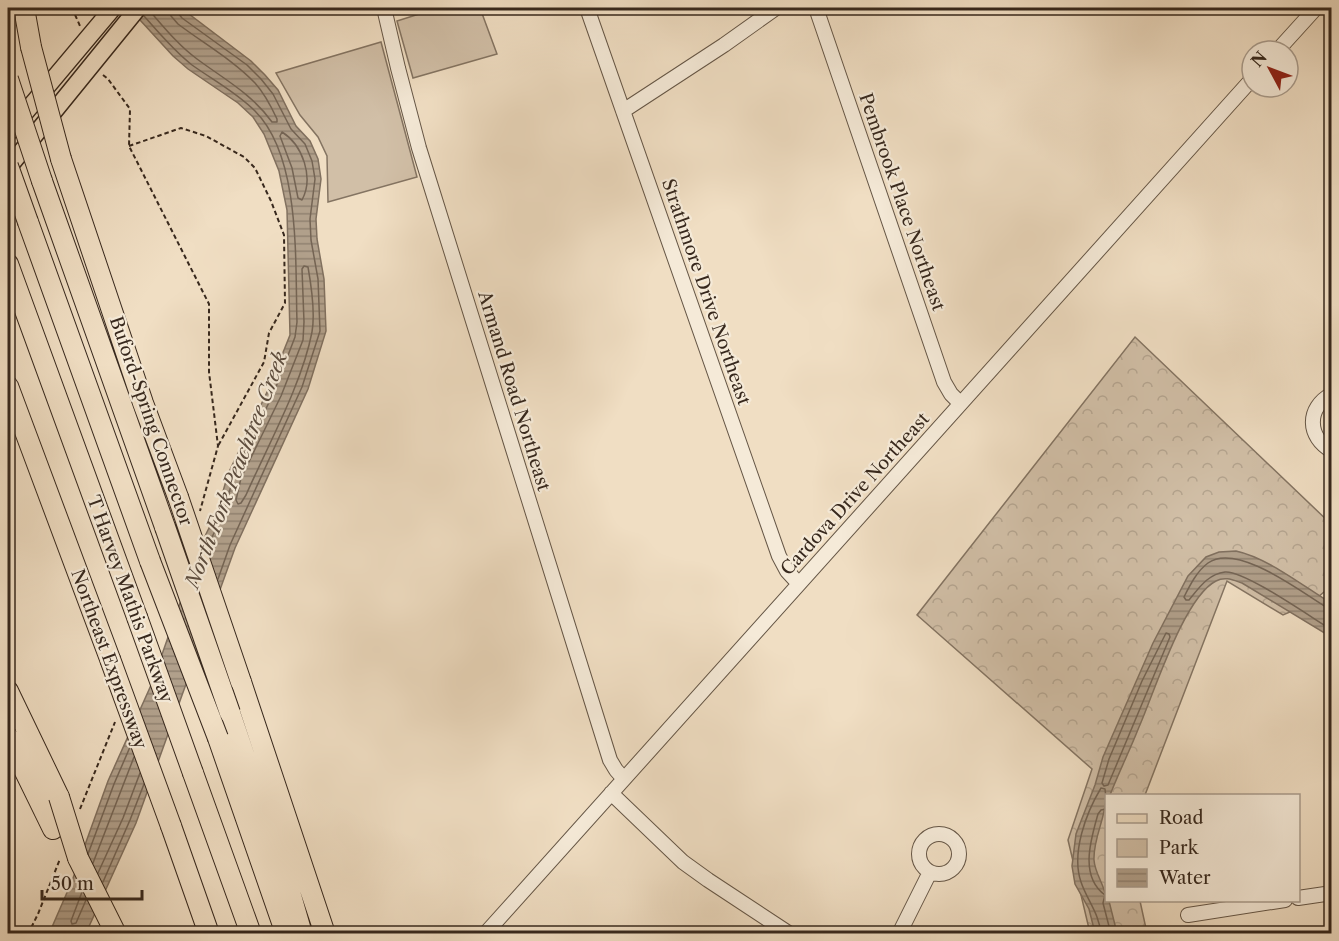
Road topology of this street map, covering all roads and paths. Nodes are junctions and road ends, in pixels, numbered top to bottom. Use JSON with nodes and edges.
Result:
{"nodes":[{"id":1,"x":24,"y":8,"type":"edge"},
{"id":2,"x":29,"y":8,"type":"edge"},
{"id":3,"x":72,"y":8,"type":"edge"},
{"id":4,"x":138,"y":8,"type":"edge"},
{"id":5,"x":384,"y":8,"type":"edge"},
{"id":6,"x":587,"y":8,"type":"edge"},
{"id":7,"x":776,"y":8,"type":"edge"},
{"id":8,"x":816,"y":8,"type":"edge"},
{"id":9,"x":1317,"y":8,"type":"edge"},
{"id":10,"x":112,"y":9,"type":"edge"},
{"id":11,"x":80,"y":26,"type":"dead end"},
{"id":12,"x":1288,"y":39,"type":"edge"},
{"id":13,"x":31,"y":47,"type":"junction"},
{"id":14,"x":8,"y":79,"type":"edge"},
{"id":15,"x":1240,"y":92,"type":"edge"},
{"id":16,"x":623,"y":111,"type":"junction"},
{"id":17,"x":8,"y":133,"type":"edge"},
{"id":18,"x":129,"y":146,"type":"dead end"},
{"id":19,"x":8,"y":167,"type":"edge"},
{"id":20,"x":8,"y":264,"type":"edge"},
{"id":21,"x":8,"y":386,"type":"edge"},
{"id":22,"x":1332,"y":394,"type":"edge"},
{"id":23,"x":960,"y":403,"type":"junction"},
{"id":24,"x":218,"y":447,"type":"dead end"},
{"id":25,"x":1332,"y":451,"type":"edge"},
{"id":26,"x":799,"y":584,"type":"junction"},
{"id":27,"x":8,"y":691,"type":"edge"},
{"id":28,"x":8,"y":737,"type":"edge"},
{"id":29,"x":624,"y":779,"type":"junction"},
{"id":30,"x":611,"y":793,"type":"junction"},
{"id":31,"x":78,"y":858,"type":"junction"},
{"id":32,"x":930,"y":872,"type":"dead end"},
{"id":33,"x":1332,"y":893,"type":"edge"},
{"id":34,"x":1300,"y":898,"type":"edge"},
{"id":35,"x":1272,"y":902,"type":"edge"},
{"id":36,"x":1188,"y":915,"type":"dead end"},
{"id":37,"x":780,"y":931,"type":"edge"},
{"id":38,"x":116,"y":933,"type":"edge"},
{"id":39,"x":209,"y":933,"type":"edge"},
{"id":40,"x":251,"y":933,"type":"edge"},
{"id":41,"x":286,"y":933,"type":"edge"},
{"id":42,"x":302,"y":933,"type":"edge"},
{"id":43,"x":325,"y":933,"type":"edge"},
{"id":44,"x":485,"y":933,"type":"edge"},
{"id":45,"x":899,"y":933,"type":"edge"}],
"edges":[{"from":1,"to":13,"type":"highway","name":"Buford-Spring Connector"},
{"from":2,"to":13,"type":"highway"},
{"from":3,"to":11,"type":"path"},
{"from":4,"to":19,"type":"main road"},
{"from":5,"to":29,"type":"street","name":"Armand Road Northeast"},
{"from":6,"to":16,"type":"street","name":"Strathmore Drive Northeast"},
{"from":7,"to":16,"type":"street"},
{"from":8,"to":23,"type":"street","name":"Pembrook Place Northeast"},
{"from":9,"to":12,"type":"street"},
{"from":10,"to":17,"type":"main road"},
{"from":13,"to":43,"type":"highway","name":"Buford-Spring Connector","bridge":true},
{"from":14,"to":42,"type":"highway","name":"Buford-Spring Connector","bridge":true},
{"from":15,"to":23,"type":"street","name":"Cardova Drive Northeast"},
{"from":16,"to":26,"type":"street","name":"Strathmore Drive Northeast"},
{"from":18,"to":24,"type":"path"},
{"from":19,"to":41,"type":"highway","bridge":true},
{"from":20,"to":40,"type":"highway","name":"T Harvey Mathis Parkway","bridge":true},
{"from":21,"to":39,"type":"highway","name":"Northeast Expressway","bridge":true},
{"from":22,"to":25,"type":"street"},
{"from":23,"to":26,"type":"street","name":"Cardova Drive Northeast"},
{"from":26,"to":29,"type":"street","name":"Cardova Drive Northeast"},
{"from":27,"to":31,"type":"highway","bridge":true},
{"from":28,"to":31,"type":"highway"},
{"from":29,"to":30,"type":"street","name":"Cardova Drive Northeast"},
{"from":30,"to":37,"type":"street"},
{"from":30,"to":44,"type":"street","name":"Cardova Drive Northeast"},
{"from":31,"to":38,"type":"highway"},
{"from":32,"to":45,"type":"street"},
{"from":33,"to":34,"type":"street"},
{"from":35,"to":36,"type":"street"}]}
